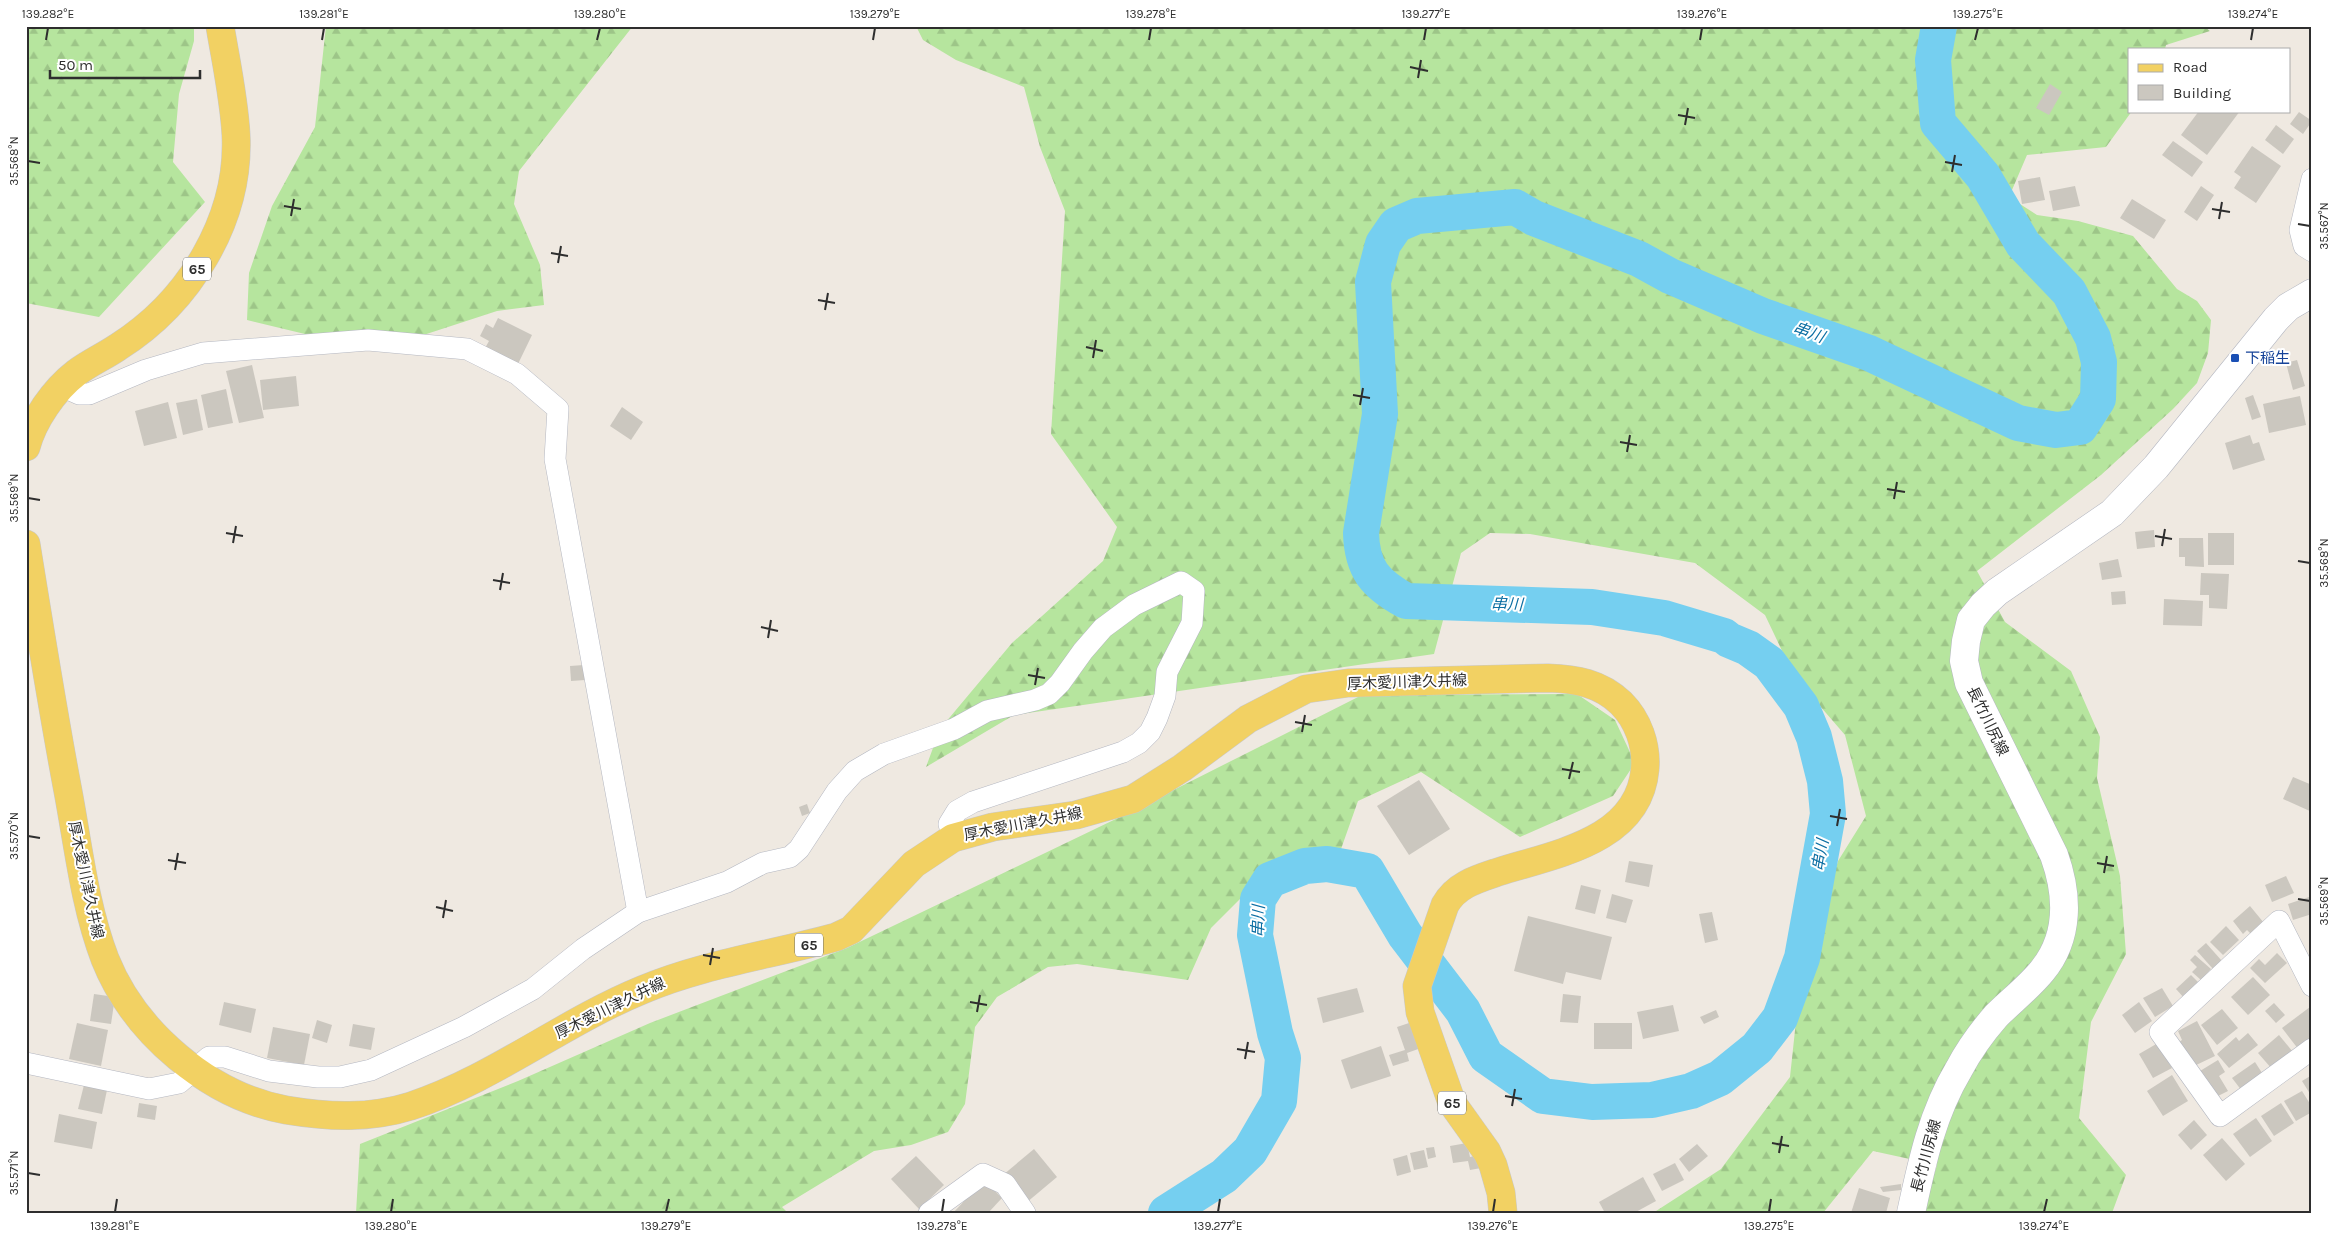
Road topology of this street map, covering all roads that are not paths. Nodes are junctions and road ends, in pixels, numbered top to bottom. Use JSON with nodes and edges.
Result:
{"nodes":[{"id":1,"x":220,"y":26,"type":"edge"},
{"id":2,"x":2312,"y":179,"type":"edge"},
{"id":3,"x":2312,"y":252,"type":"edge"},
{"id":4,"x":2312,"y":293,"type":"edge"},
{"id":5,"x":61,"y":386,"type":"junction"},
{"id":6,"x":26,"y":447,"type":"edge"},
{"id":7,"x":26,"y":544,"type":"edge"},
{"id":8,"x":953,"y":838,"type":"junction"},
{"id":9,"x":638,"y":912,"type":"junction"},
{"id":10,"x":2312,"y":986,"type":"edge"},
{"id":11,"x":2312,"y":1049,"type":"edge"},
{"id":12,"x":26,"y":1064,"type":"edge"},
{"id":13,"x":195,"y":1071,"type":"junction"},
{"id":14,"x":929,"y":1213,"type":"edge"},
{"id":15,"x":1025,"y":1213,"type":"edge"},
{"id":16,"x":1503,"y":1213,"type":"edge"},
{"id":17,"x":1911,"y":1213,"type":"edge"}],
"edges":[{"from":1,"to":5,"type":"main road","number":"65"},
{"from":2,"to":3,"type":"street"},
{"from":4,"to":17,"type":"main road","name":"長竹川尻線"},
{"from":5,"to":6,"type":"main road","number":"65"},
{"from":5,"to":9,"type":"street"},
{"from":7,"to":13,"type":"main road","name":"厚木愛川津久井線","number":"65"},
{"from":8,"to":9,"type":"street"},
{"from":8,"to":13,"type":"main road","name":"厚木愛川津久井線","number":"65"},
{"from":8,"to":16,"type":"main road","name":"厚木愛川津久井線","number":"65"},
{"from":9,"to":13,"type":"street"},
{"from":10,"to":11,"type":"street"},
{"from":12,"to":13,"type":"street"},
{"from":14,"to":15,"type":"street"}]}
